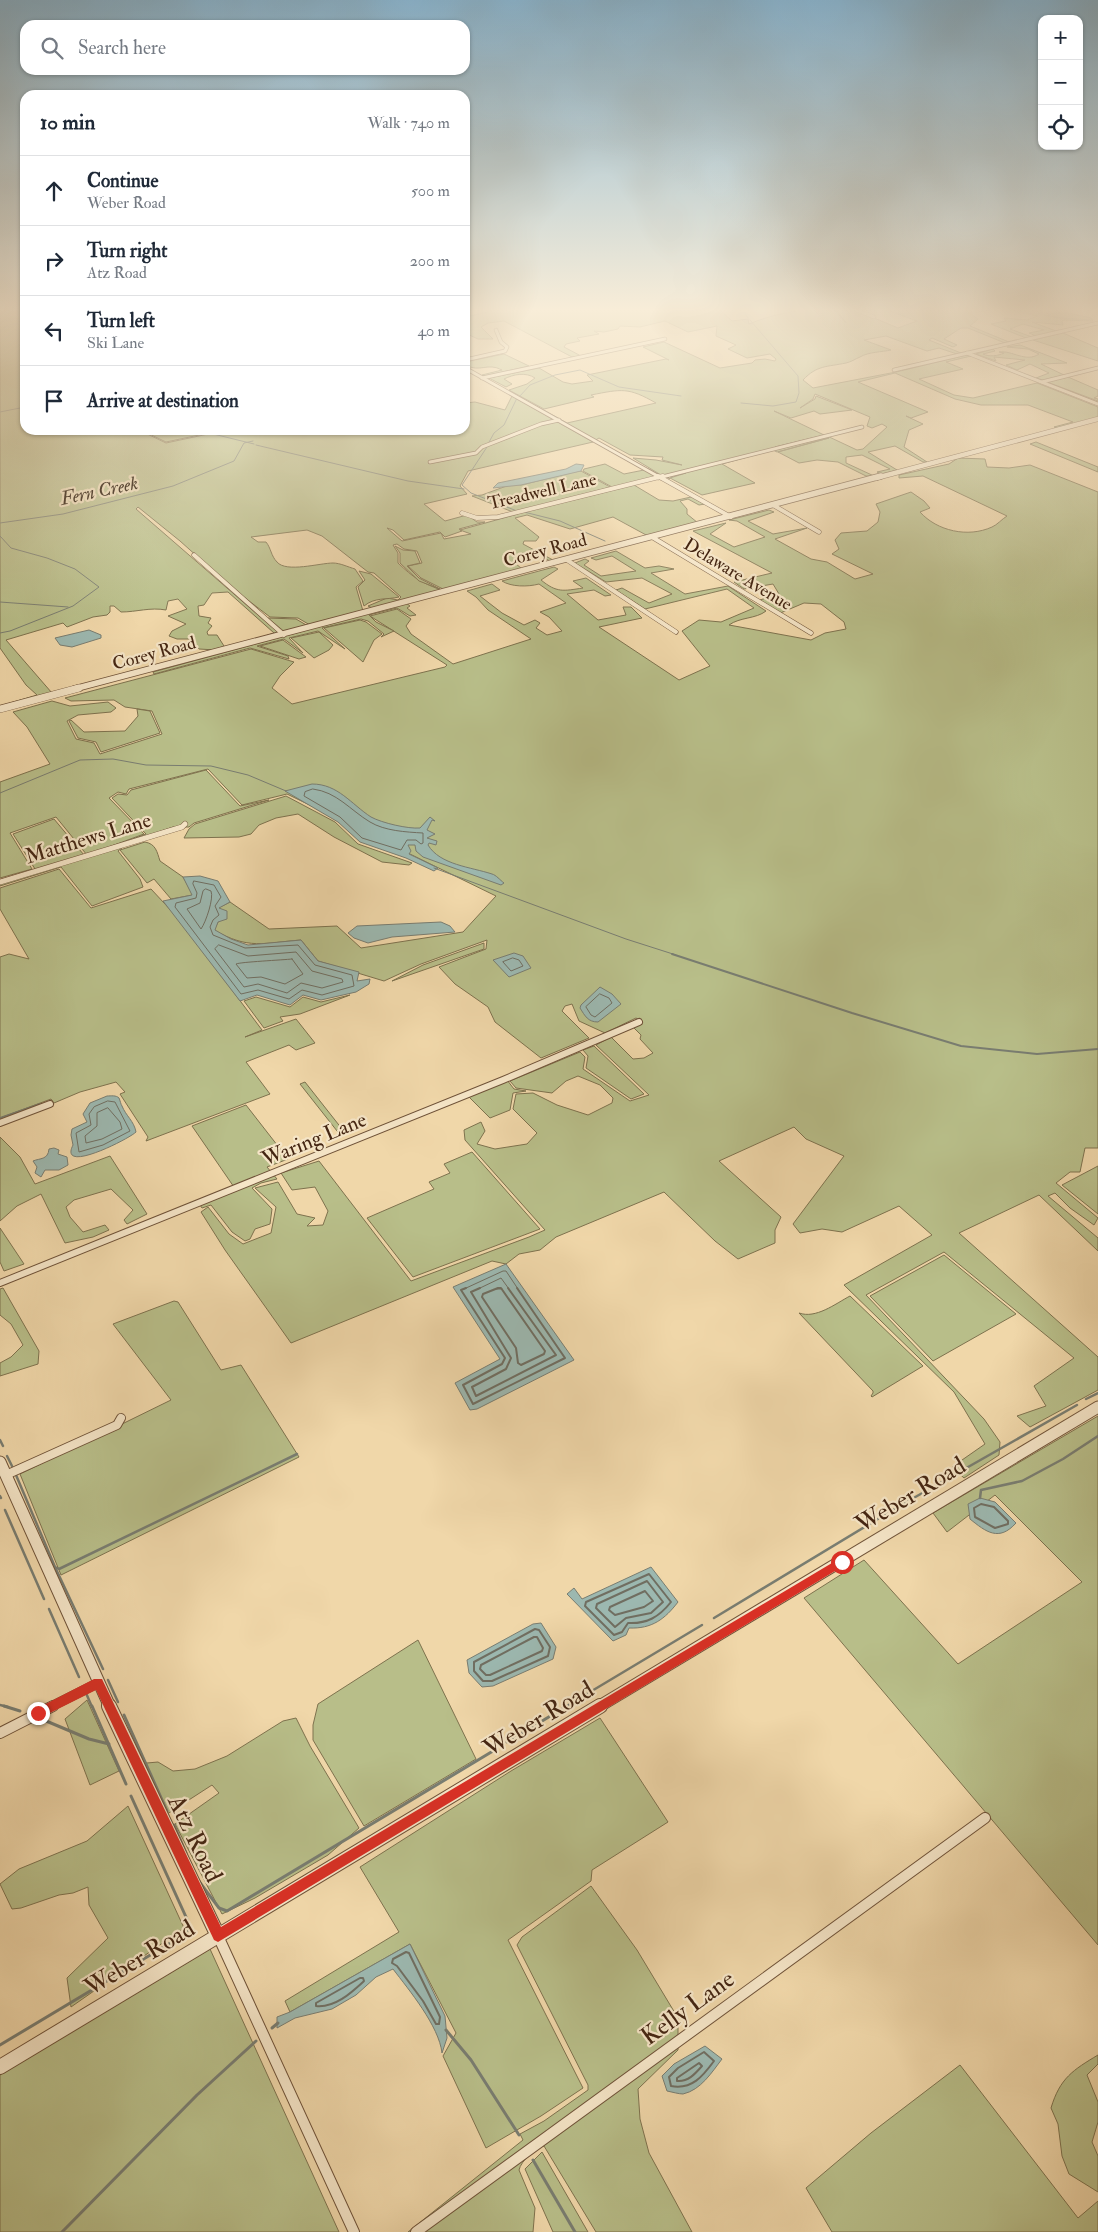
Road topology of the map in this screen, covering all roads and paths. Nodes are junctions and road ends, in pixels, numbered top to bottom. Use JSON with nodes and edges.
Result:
{"nodes":[{"id":1,"x":545,"y":412,"type":"edge"},
{"id":2,"x":1098,"y":419,"type":"edge"},
{"id":3,"x":559,"y":420,"type":"junction"},
{"id":4,"x":862,"y":427,"type":"dead end"},
{"id":5,"x":430,"y":462,"type":"dead end"},
{"id":6,"x":661,"y":477,"type":"junction"},
{"id":7,"x":773,"y":505,"type":"junction"},
{"id":8,"x":462,"y":512,"type":"dead end"},
{"id":9,"x":732,"y":516,"type":"junction"},
{"id":10,"x":819,"y":532,"type":"dead end"},
{"id":11,"x":652,"y":537,"type":"junction"},
{"id":12,"x":194,"y":555,"type":"dead end"},
{"id":13,"x":566,"y":560,"type":"junction"},
{"id":14,"x":676,"y":632,"type":"dead end"},
{"id":15,"x":811,"y":633,"type":"dead end"},
{"id":16,"x":284,"y":634,"type":"junction"},
{"id":17,"x":0,"y":709,"type":"edge"},
{"id":18,"x":185,"y":824,"type":"dead end"},
{"id":19,"x":0,"y":882,"type":"edge"},
{"id":20,"x":639,"y":1022,"type":"dead end"},
{"id":21,"x":50,"y":1104,"type":"dead end"},
{"id":22,"x":0,"y":1123,"type":"edge"},
{"id":23,"x":0,"y":1283,"type":"edge"},
{"id":24,"x":1098,"y":1407,"type":"edge"},
{"id":25,"x":121,"y":1418,"type":"dead end"},
{"id":26,"x":0,"y":1462,"type":"edge"},
{"id":27,"x":6,"y":1475,"type":"junction"},
{"id":28,"x":98,"y":1683,"type":"junction"},
{"id":29,"x":0,"y":1734,"type":"edge"},
{"id":30,"x":985,"y":1818,"type":"dead end"},
{"id":31,"x":218,"y":1936,"type":"junction"},
{"id":32,"x":0,"y":2067,"type":"edge"},
{"id":33,"x":354,"y":2232,"type":"edge"},
{"id":34,"x":416,"y":2232,"type":"edge"}],
"edges":[{"from":1,"to":3,"type":"street"},
{"from":2,"to":7,"type":"street","name":"Corey Road"},
{"from":3,"to":5,"type":"street"},
{"from":3,"to":6,"type":"street"},
{"from":4,"to":6,"type":"street","name":"Treadwell Lane"},
{"from":6,"to":8,"type":"street","name":"Treadwell Lane"},
{"from":6,"to":9,"type":"street"},
{"from":7,"to":9,"type":"street","name":"Corey Road"},
{"from":7,"to":10,"type":"street"},
{"from":9,"to":11,"type":"street","name":"Corey Road"},
{"from":11,"to":13,"type":"street","name":"Corey Road"},
{"from":11,"to":15,"type":"street","name":"Delaware Avenue"},
{"from":12,"to":16,"type":"street"},
{"from":13,"to":14,"type":"street"},
{"from":13,"to":16,"type":"street","name":"Corey Road"},
{"from":16,"to":17,"type":"street","name":"Corey Road"},
{"from":18,"to":19,"type":"street","name":"Matthews Lane"},
{"from":20,"to":23,"type":"street","name":"Waring Lane"},
{"from":21,"to":22,"type":"street"},
{"from":24,"to":31,"type":"street","name":"Weber Road"},
{"from":25,"to":27,"type":"street"},
{"from":26,"to":27,"type":"street","name":"Atz Road"},
{"from":27,"to":28,"type":"street","name":"Atz Road"},
{"from":28,"to":29,"type":"street"},
{"from":28,"to":31,"type":"street","name":"Atz Road"},
{"from":30,"to":34,"type":"street","name":"Kelly Lane"},
{"from":31,"to":32,"type":"street","name":"Weber Road"},
{"from":31,"to":33,"type":"street","name":"Atz Road"}]}
